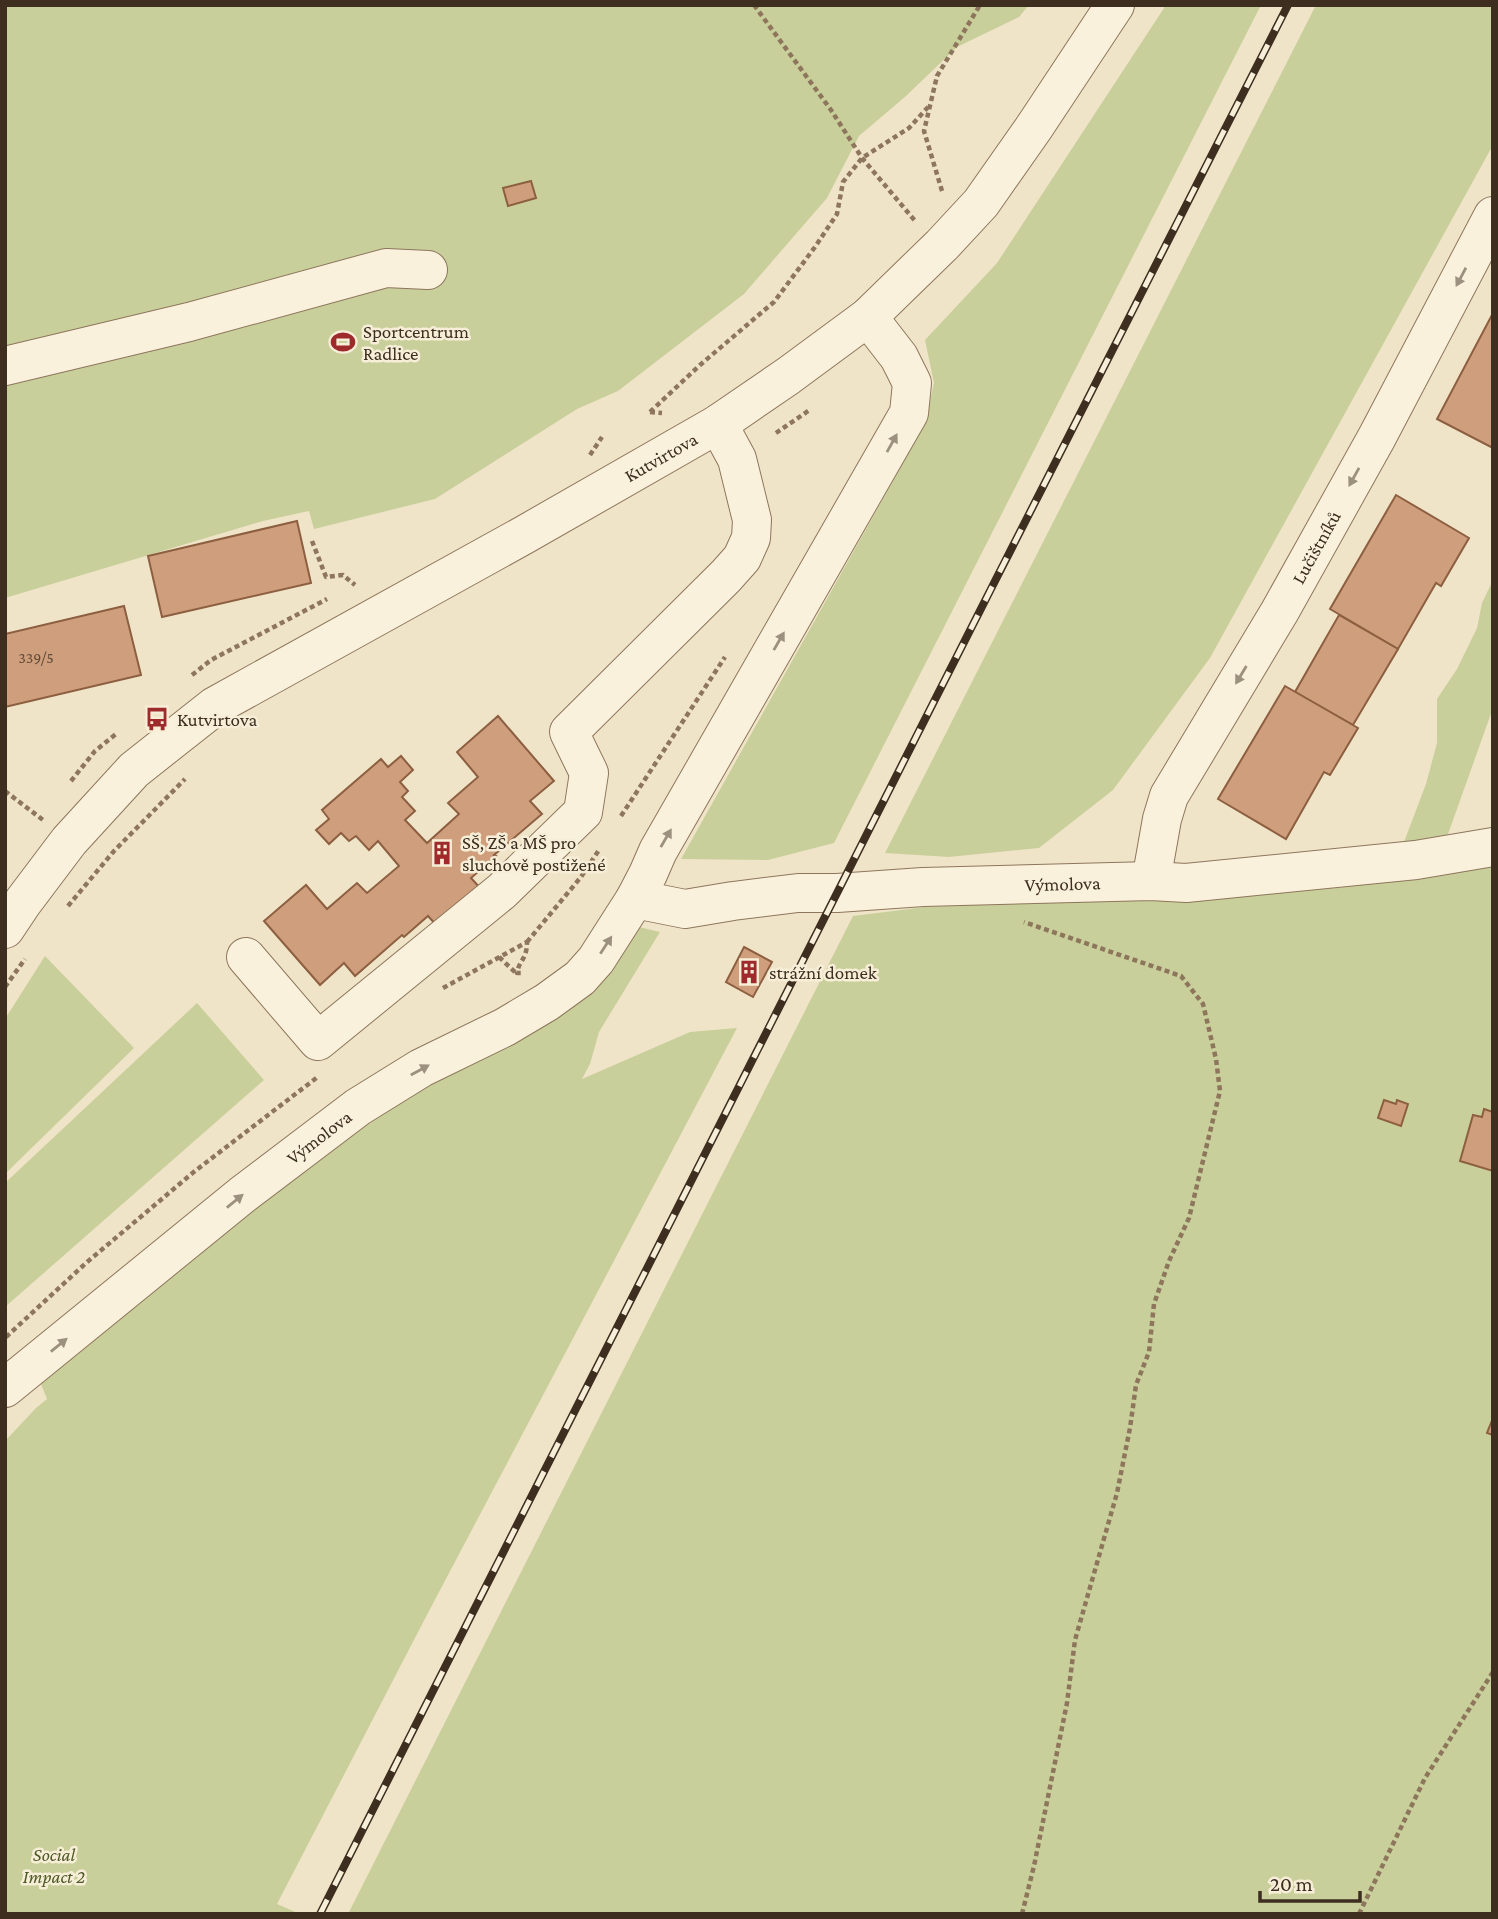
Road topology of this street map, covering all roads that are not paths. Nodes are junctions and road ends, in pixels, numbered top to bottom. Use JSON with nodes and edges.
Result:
{"nodes":[{"id":1,"x":1115,"y":5,"type":"edge"},
{"id":2,"x":1493,"y":216,"type":"edge"},
{"id":3,"x":428,"y":270,"type":"dead end"},
{"id":4,"x":868,"y":317,"type":"junction"},
{"id":5,"x":5,"y":366,"type":"edge"},
{"id":6,"x":718,"y":424,"type":"junction"},
{"id":7,"x":1493,"y":847,"type":"edge"},
{"id":8,"x":1151,"y":881,"type":"junction"},
{"id":9,"x":635,"y":899,"type":"junction"},
{"id":10,"x":18,"y":941,"type":"edge"},
{"id":11,"x":246,"y":957,"type":"dead end"},
{"id":12,"x":5,"y":1388,"type":"edge"}],
"edges":[{"from":1,"to":4,"type":"street","name":"Kutvirtova"},
{"from":2,"to":8,"type":"street","name":"Lučištníků","one_way":true},
{"from":3,"to":5,"type":"street"},
{"from":4,"to":6,"type":"street","name":"Kutvirtova"},
{"from":9,"to":4,"type":"street","name":"Výmolova","one_way":true},
{"from":6,"to":10,"type":"street","name":"Kutvirtova"},
{"from":6,"to":11,"type":"street"},
{"from":7,"to":8,"type":"street","name":"Výmolova"},
{"from":8,"to":9,"type":"street","name":"Výmolova"},
{"from":12,"to":9,"type":"street","name":"Výmolova","one_way":true}]}
